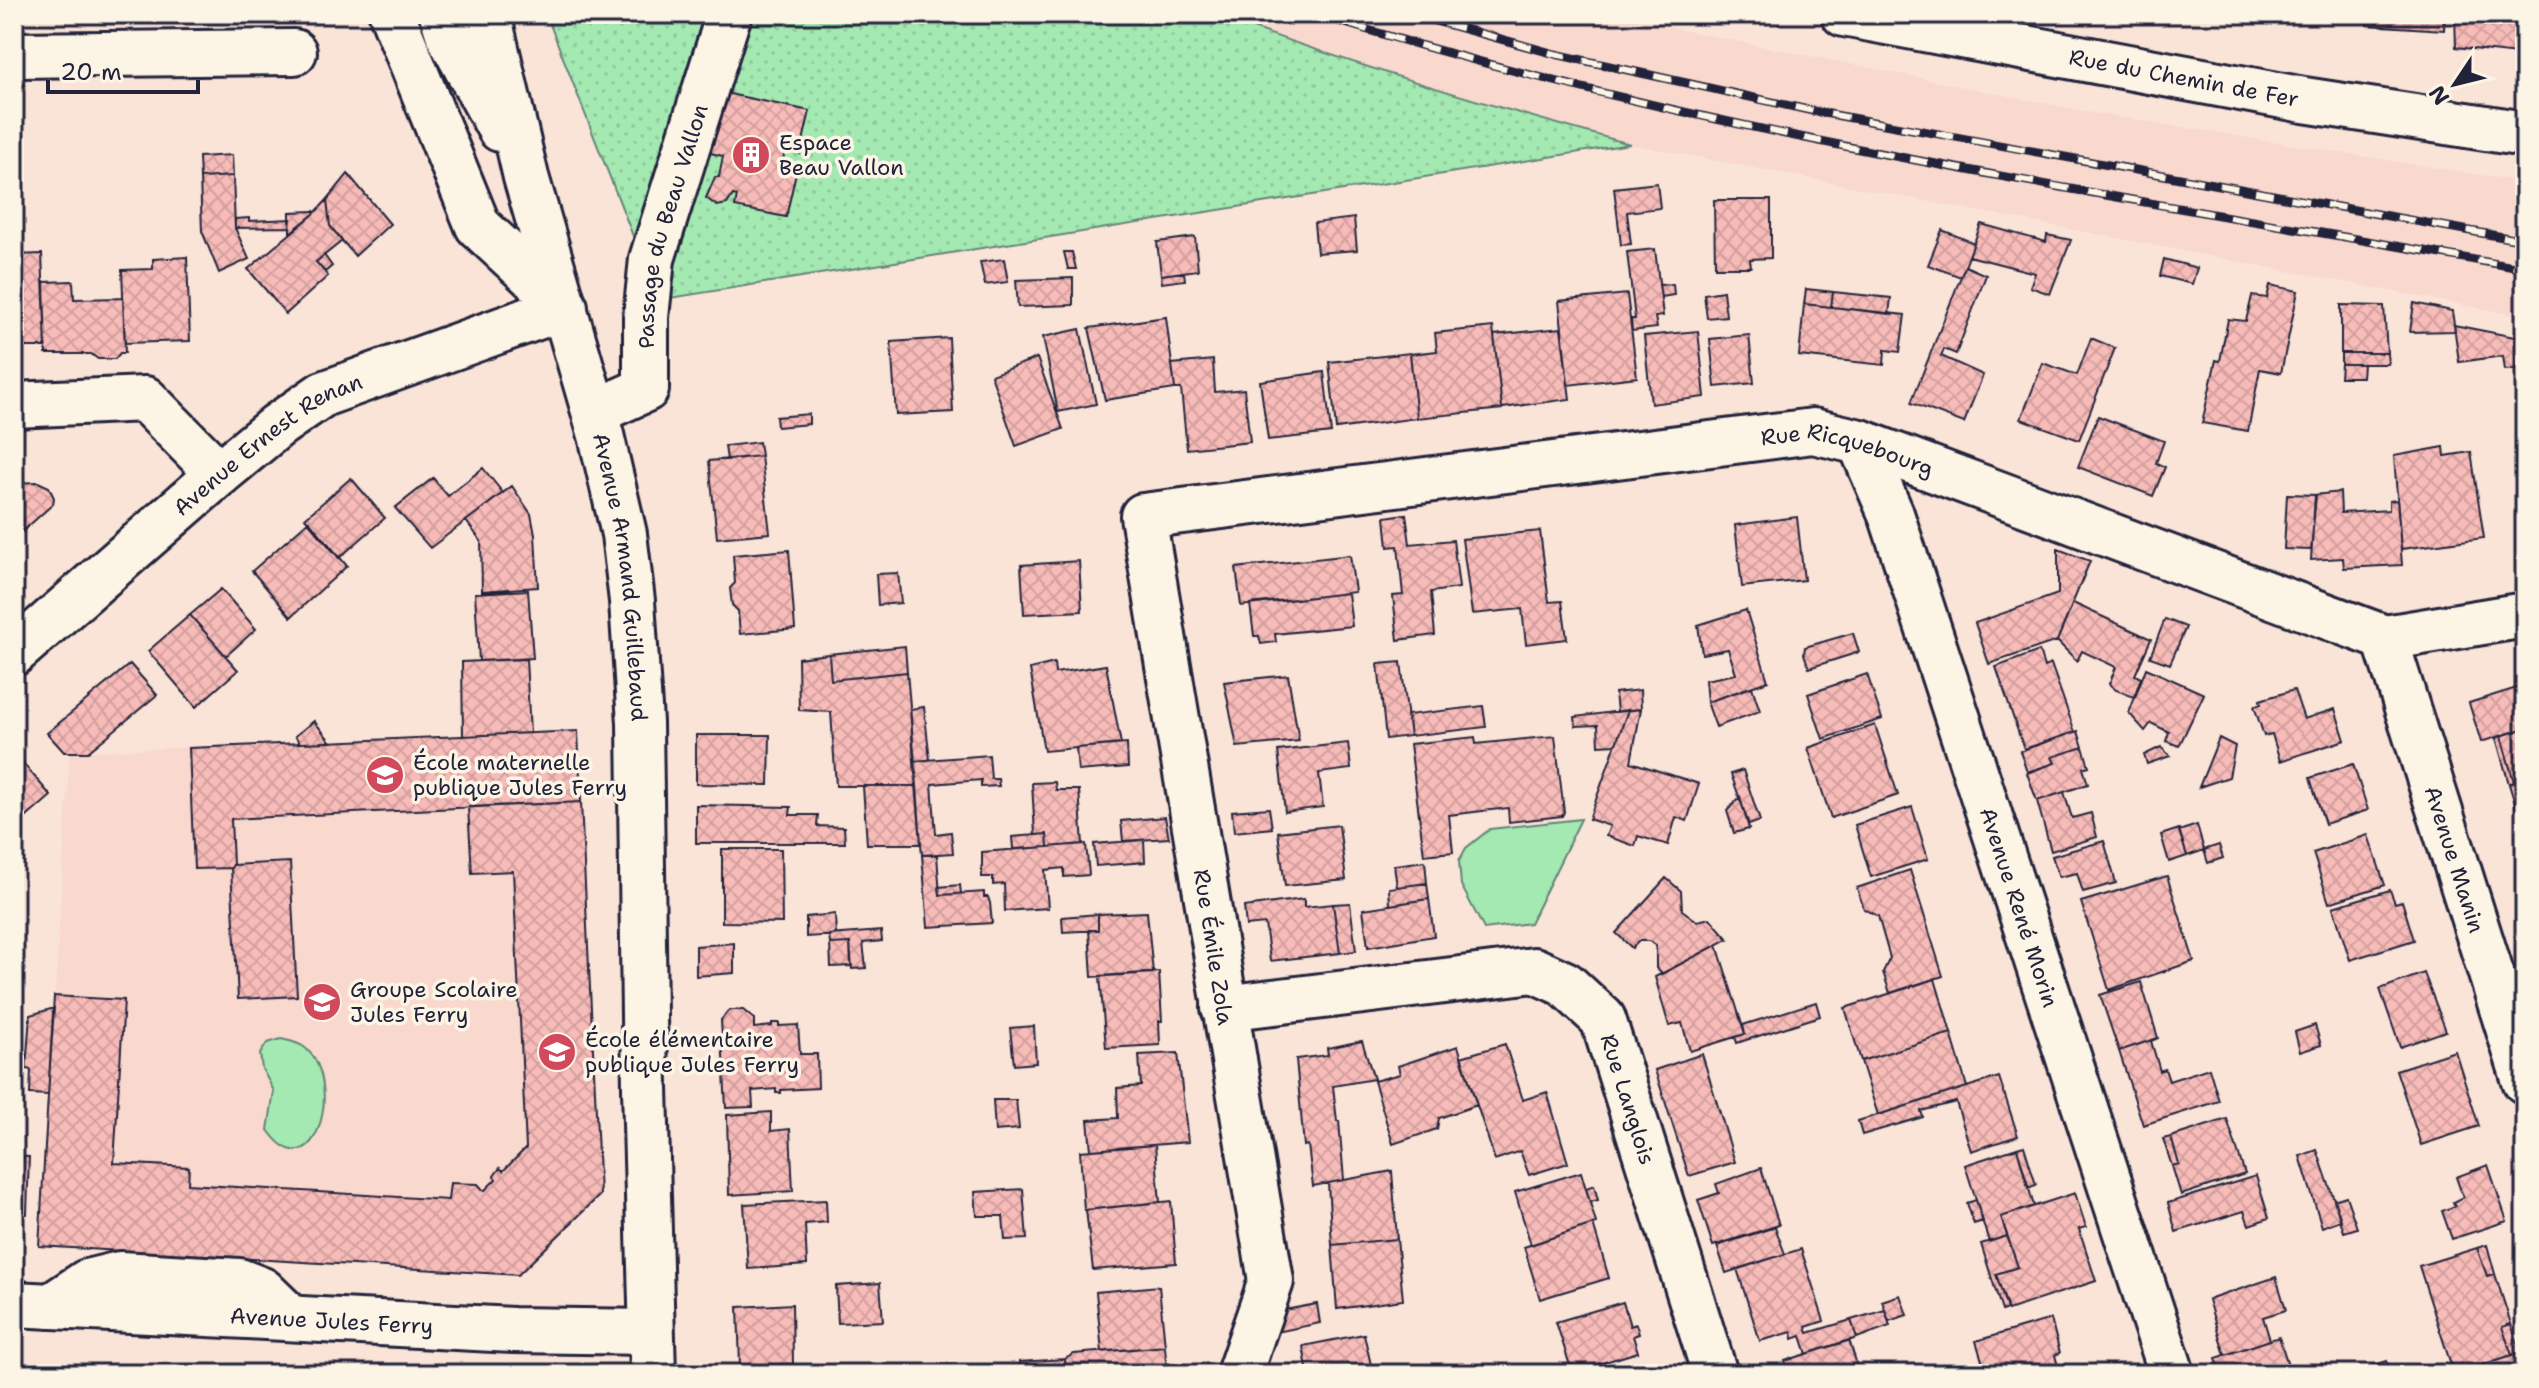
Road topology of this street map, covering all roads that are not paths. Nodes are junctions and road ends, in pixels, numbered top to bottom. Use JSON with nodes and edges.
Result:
{"nodes":[{"id":1,"x":392,"y":14,"type":"edge"},
{"id":2,"x":442,"y":14,"type":"edge"},
{"id":3,"x":488,"y":14,"type":"edge"},
{"id":4,"x":729,"y":14,"type":"edge"},
{"id":5,"x":1844,"y":14,"type":"edge"},
{"id":6,"x":294,"y":52,"type":"dead end"},
{"id":7,"x":14,"y":55,"type":"edge"},
{"id":8,"x":2525,"y":134,"type":"edge"},
{"id":9,"x":526,"y":177,"type":"junction"},
{"id":10,"x":565,"y":307,"type":"junction"},
{"id":11,"x":14,"y":405,"type":"edge"},
{"id":12,"x":595,"y":412,"type":"junction"},
{"id":13,"x":1860,"y":442,"type":"junction"},
{"id":14,"x":219,"y":474,"type":"junction"},
{"id":15,"x":1143,"y":516,"type":"joint"},
{"id":16,"x":2525,"y":615,"type":"edge"},
{"id":17,"x":2385,"y":638,"type":"junction"},
{"id":18,"x":14,"y":653,"type":"edge"},
{"id":19,"x":1224,"y":1008,"type":"junction"},
{"id":20,"x":2525,"y":1081,"type":"edge"},
{"id":21,"x":33,"y":1305,"type":"edge"},
{"id":22,"x":652,"y":1353,"type":"edge"},
{"id":23,"x":1239,"y":1374,"type":"edge"},
{"id":24,"x":1715,"y":1374,"type":"edge"},
{"id":25,"x":2172,"y":1374,"type":"edge"}],
"edges":[{"from":1,"to":10,"type":"street"},
{"from":2,"to":9,"type":"street","name":"Avenue Armand Guillebaud"},
{"from":3,"to":9,"type":"street","name":"Avenue Armand Guillebaud"},
{"from":4,"to":12,"type":"street","name":"Passage du Beau Vallon"},
{"from":5,"to":8,"type":"street","name":"Rue du Chemin de Fer"},
{"from":6,"to":7,"type":"street"},
{"from":9,"to":10,"type":"street","name":"Avenue Armand Guillebaud"},
{"from":10,"to":12,"type":"street","name":"Avenue Armand Guillebaud"},
{"from":10,"to":14,"type":"street","name":"Avenue Ernest Renan"},
{"from":11,"to":14,"type":"street"},
{"from":12,"to":22,"type":"street","name":"Avenue Armand Guillebaud"},
{"from":13,"to":15,"type":"street","name":"Rue Ricquebourg"},
{"from":13,"to":17,"type":"street","name":"Rue Ricquebourg"},
{"from":13,"to":25,"type":"street","name":"Avenue René Morin"},
{"from":14,"to":18,"type":"street","name":"Avenue Ernest Renan"},
{"from":15,"to":19,"type":"street","name":"Rue Émile Zola"},
{"from":16,"to":17,"type":"street","name":"Rue Ricquebourg"},
{"from":17,"to":20,"type":"street","name":"Avenue Manin"},
{"from":19,"to":23,"type":"street","name":"Rue Émile Zola"},
{"from":19,"to":24,"type":"street","name":"Rue Langlois"},
{"from":21,"to":22,"type":"street","name":"Avenue Jules Ferry"}]}
